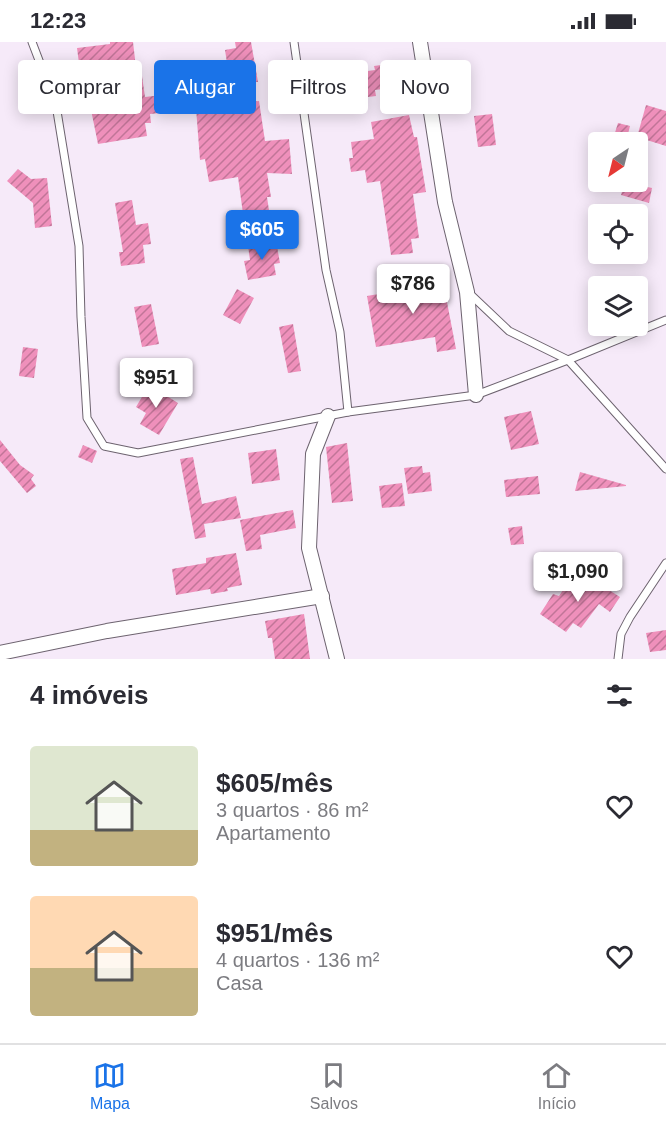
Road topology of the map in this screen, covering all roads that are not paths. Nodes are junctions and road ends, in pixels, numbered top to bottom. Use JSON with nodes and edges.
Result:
{"nodes":[{"id":1,"x":32,"y":42,"type":"edge"},
{"id":2,"x":294,"y":42,"type":"edge"},
{"id":3,"x":420,"y":42,"type":"edge"},
{"id":4,"x":467,"y":292,"type":"junction"},
{"id":5,"x":666,"y":320,"type":"edge"},
{"id":6,"x":568,"y":360,"type":"junction"},
{"id":7,"x":476,"y":394,"type":"junction"},
{"id":8,"x":348,"y":412,"type":"junction"},
{"id":9,"x":328,"y":416,"type":"junction"},
{"id":10,"x":666,"y":469,"type":"edge"},
{"id":11,"x":666,"y":563,"type":"edge"},
{"id":12,"x":322,"y":596,"type":"junction"},
{"id":13,"x":0,"y":653,"type":"edge"},
{"id":14,"x":337,"y":659,"type":"edge"},
{"id":15,"x":618,"y":659,"type":"edge"}],
"edges":[{"from":1,"to":9,"type":"lane"},
{"from":2,"to":8,"type":"lane"},
{"from":3,"to":4,"type":"street"},
{"from":4,"to":6,"type":"lane"},
{"from":4,"to":7,"type":"street"},
{"from":5,"to":6,"type":"lane"},
{"from":6,"to":7,"type":"lane"},
{"from":6,"to":10,"type":"lane"},
{"from":7,"to":8,"type":"lane"},
{"from":8,"to":9,"type":"lane"},
{"from":9,"to":12,"type":"street"},
{"from":11,"to":15,"type":"lane"},
{"from":12,"to":13,"type":"street"},
{"from":12,"to":14,"type":"street"}]}
